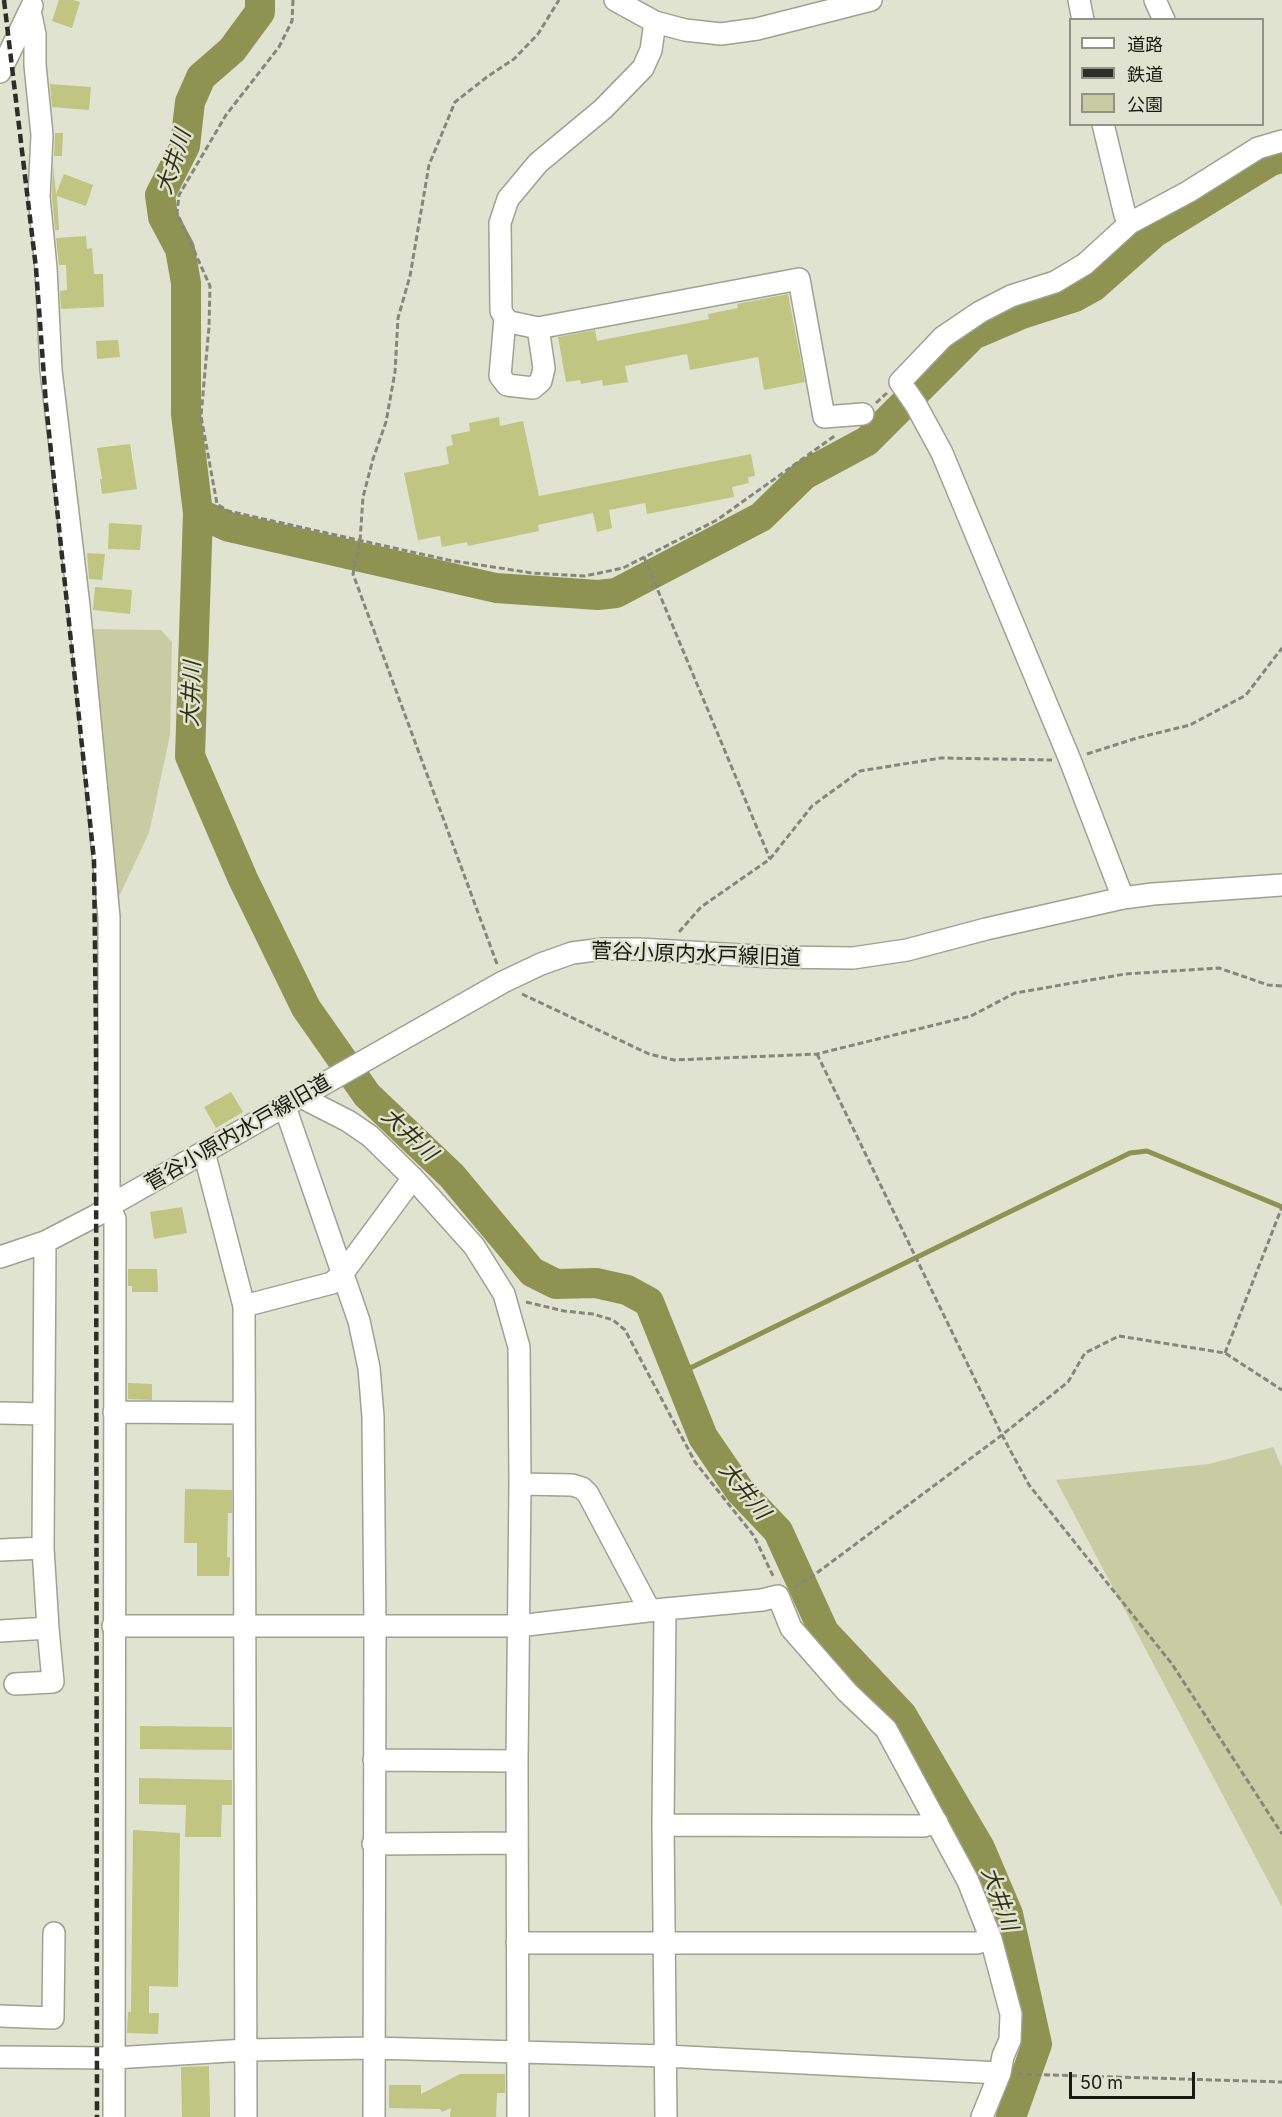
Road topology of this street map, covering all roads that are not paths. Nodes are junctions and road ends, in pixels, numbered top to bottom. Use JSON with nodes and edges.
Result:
{"nodes":[{"id":1,"x":615,"y":0,"type":"edge"},
{"id":2,"x":871,"y":0,"type":"edge"},
{"id":3,"x":1079,"y":0,"type":"edge"},
{"id":4,"x":1155,"y":0,"type":"edge"},
{"id":5,"x":32,"y":6,"type":"edge"},
{"id":6,"x":1083,"y":18,"type":"edge"},
{"id":7,"x":1163,"y":18,"type":"edge"},
{"id":8,"x":656,"y":22,"type":"junction"},
{"id":9,"x":0,"y":72,"type":"edge"},
{"id":10,"x":1104,"y":126,"type":"edge"},
{"id":11,"x":1282,"y":141,"type":"edge"},
{"id":12,"x":1130,"y":223,"type":"junction"},
{"id":13,"x":505,"y":318,"type":"junction"},
{"id":14,"x":538,"y":328,"type":"junction"},
{"id":15,"x":863,"y":414,"type":"road end"},
{"id":16,"x":1282,"y":885,"type":"edge"},
{"id":17,"x":1123,"y":898,"type":"junction"},
{"id":18,"x":293,"y":1102,"type":"junction"},
{"id":19,"x":204,"y":1152,"type":"junction"},
{"id":20,"x":412,"y":1178,"type":"junction"},
{"id":21,"x":109,"y":1206,"type":"junction"},
{"id":22,"x":45,"y":1242,"type":"junction"},
{"id":23,"x":0,"y":1257,"type":"edge"},
{"id":24,"x":343,"y":1273,"type":"junction"},
{"id":25,"x":244,"y":1306,"type":"junction"},
{"id":26,"x":114,"y":1412,"type":"junction"},
{"id":27,"x":0,"y":1413,"type":"edge"},
{"id":28,"x":244,"y":1413,"type":"junction"},
{"id":29,"x":44,"y":1414,"type":"junction"},
{"id":30,"x":520,"y":1484,"type":"junction"},
{"id":31,"x":44,"y":1548,"type":"junction"},
{"id":32,"x":0,"y":1550,"type":"edge"},
{"id":33,"x":657,"y":1610,"type":"junction"},
{"id":34,"x":113,"y":1626,"type":"junction"},
{"id":35,"x":244,"y":1626,"type":"junction"},
{"id":36,"x":375,"y":1626,"type":"junction"},
{"id":37,"x":518,"y":1626,"type":"junction"},
{"id":38,"x":48,"y":1628,"type":"junction"},
{"id":39,"x":0,"y":1631,"type":"edge"},
{"id":40,"x":15,"y":1684,"type":"dead end"},
{"id":41,"x":374,"y":1760,"type":"junction"},
{"id":42,"x":517,"y":1761,"type":"junction"},
{"id":43,"x":937,"y":1822,"type":"junction"},
{"id":44,"x":663,"y":1825,"type":"junction"},
{"id":45,"x":517,"y":1843,"type":"junction"},
{"id":46,"x":373,"y":1844,"type":"junction"},
{"id":47,"x":54,"y":1933,"type":"dead end"},
{"id":48,"x":991,"y":1939,"type":"junction"},
{"id":49,"x":664,"y":1942,"type":"junction"},
{"id":50,"x":517,"y":1943,"type":"junction"},
{"id":51,"x":0,"y":2016,"type":"edge"},
{"id":52,"x":373,"y":2048,"type":"junction"},
{"id":53,"x":246,"y":2050,"type":"junction"},
{"id":54,"x":518,"y":2051,"type":"junction"},
{"id":55,"x":666,"y":2056,"type":"junction"},
{"id":56,"x":0,"y":2057,"type":"edge"},
{"id":57,"x":114,"y":2058,"type":"junction"},
{"id":58,"x":1005,"y":2073,"type":"junction"},
{"id":59,"x":114,"y":2117,"type":"edge"},
{"id":60,"x":246,"y":2117,"type":"edge"},
{"id":61,"x":374,"y":2117,"type":"edge"},
{"id":62,"x":518,"y":2117,"type":"edge"},
{"id":63,"x":666,"y":2117,"type":"edge"},
{"id":64,"x":982,"y":2117,"type":"edge"}],
"edges":[{"from":1,"to":8,"type":"street"},
{"from":2,"to":8,"type":"street"},
{"from":3,"to":6,"type":"street"},
{"from":4,"to":7,"type":"street"},
{"from":5,"to":9,"type":"street"},
{"from":5,"to":21,"type":"street"},
{"from":8,"to":13,"type":"street"},
{"from":10,"to":12,"type":"street"},
{"from":11,"to":12,"type":"street"},
{"from":12,"to":17,"type":"street"},
{"from":13,"to":14,"type":"street"},
{"from":13,"to":14,"type":"street"},
{"from":14,"to":15,"type":"street"},
{"from":16,"to":17,"type":"street","name":"菅谷小原内水戸線旧道"},
{"from":17,"to":18,"type":"street","name":"菅谷小原内水戸線旧道"},
{"from":18,"to":19,"type":"street","name":"菅谷小原内水戸線旧道"},
{"from":18,"to":20,"type":"street"},
{"from":18,"to":24,"type":"street"},
{"from":19,"to":21,"type":"street","name":"菅谷小原内水戸線旧道"},
{"from":19,"to":25,"type":"street"},
{"from":20,"to":24,"type":"street"},
{"from":20,"to":30,"type":"street"},
{"from":21,"to":22,"type":"street","name":"菅谷小原内水戸線旧道"},
{"from":21,"to":26,"type":"street"},
{"from":22,"to":23,"type":"street","name":"菅谷小原内水戸線旧道"},
{"from":22,"to":29,"type":"street"},
{"from":24,"to":25,"type":"street"},
{"from":24,"to":36,"type":"street"},
{"from":25,"to":28,"type":"street"},
{"from":26,"to":28,"type":"street"},
{"from":26,"to":34,"type":"street"},
{"from":27,"to":29,"type":"street"},
{"from":28,"to":35,"type":"street"},
{"from":29,"to":31,"type":"street"},
{"from":30,"to":33,"type":"street"},
{"from":30,"to":37,"type":"street"},
{"from":31,"to":32,"type":"street"},
{"from":31,"to":38,"type":"street"},
{"from":33,"to":37,"type":"street"},
{"from":33,"to":43,"type":"street"},
{"from":33,"to":44,"type":"street"},
{"from":34,"to":35,"type":"street"},
{"from":34,"to":57,"type":"street"},
{"from":35,"to":36,"type":"street"},
{"from":35,"to":53,"type":"street"},
{"from":36,"to":37,"type":"street"},
{"from":36,"to":41,"type":"street"},
{"from":37,"to":42,"type":"street"},
{"from":38,"to":39,"type":"street"},
{"from":38,"to":40,"type":"street"},
{"from":41,"to":42,"type":"street"},
{"from":41,"to":46,"type":"street"},
{"from":42,"to":45,"type":"street"},
{"from":43,"to":44,"type":"street"},
{"from":43,"to":48,"type":"street"},
{"from":44,"to":49,"type":"street"},
{"from":45,"to":46,"type":"street"},
{"from":45,"to":50,"type":"street"},
{"from":46,"to":52,"type":"street"},
{"from":47,"to":51,"type":"street"},
{"from":48,"to":49,"type":"street"},
{"from":48,"to":58,"type":"street"},
{"from":49,"to":50,"type":"street"},
{"from":49,"to":55,"type":"street"},
{"from":50,"to":54,"type":"street"},
{"from":52,"to":53,"type":"street"},
{"from":52,"to":54,"type":"street"},
{"from":52,"to":61,"type":"street"},
{"from":53,"to":57,"type":"street"},
{"from":53,"to":60,"type":"street"},
{"from":54,"to":55,"type":"street"},
{"from":54,"to":62,"type":"street"},
{"from":55,"to":58,"type":"street"},
{"from":55,"to":63,"type":"street"},
{"from":56,"to":57,"type":"street"},
{"from":57,"to":59,"type":"street"},
{"from":58,"to":64,"type":"street"}]}
